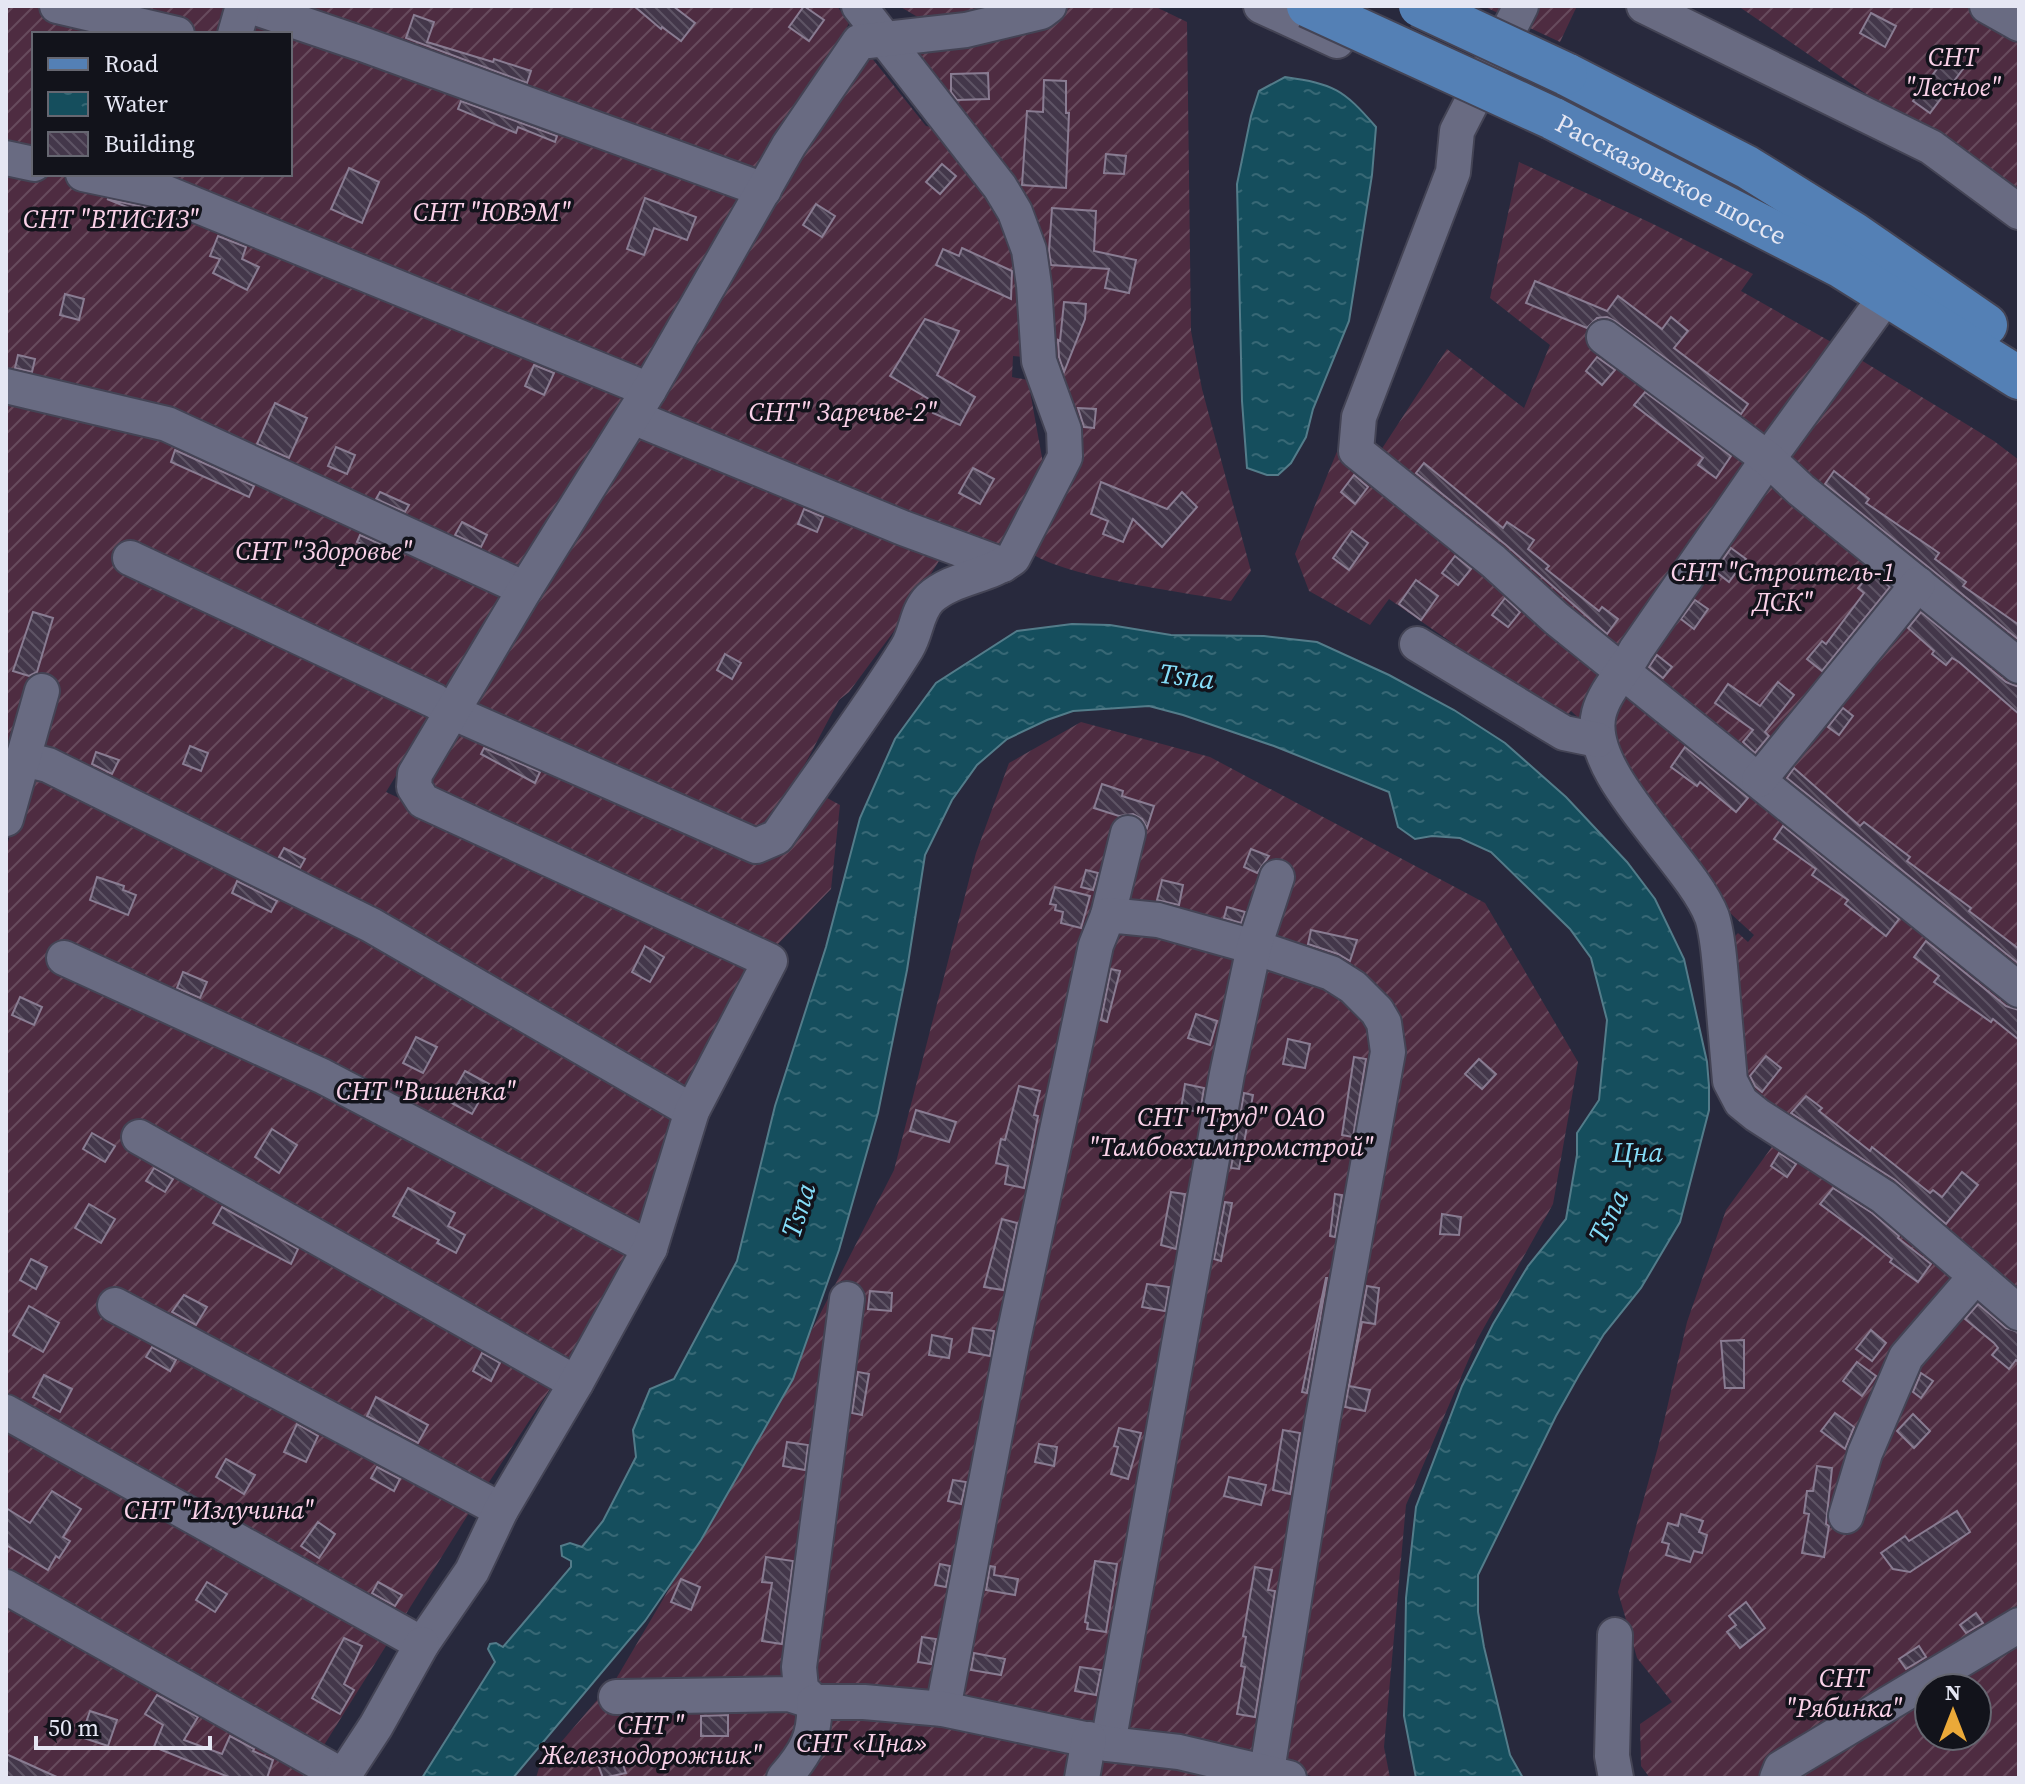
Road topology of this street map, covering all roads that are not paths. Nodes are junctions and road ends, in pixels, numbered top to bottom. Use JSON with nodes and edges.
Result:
{"nodes":[{"id":1,"x":57,"y":6,"type":"edge"},
{"id":2,"x":243,"y":6,"type":"edge"},
{"id":3,"x":250,"y":6,"type":"edge"},
{"id":4,"x":859,"y":6,"type":"edge"},
{"id":5,"x":1049,"y":6,"type":"edge"},
{"id":6,"x":1261,"y":6,"type":"edge"},
{"id":7,"x":1308,"y":6,"type":"edge"},
{"id":8,"x":1420,"y":6,"type":"edge"},
{"id":9,"x":1521,"y":6,"type":"edge"},
{"id":10,"x":1644,"y":6,"type":"edge"},
{"id":11,"x":1987,"y":6,"type":"edge"},
{"id":12,"x":2019,"y":24,"type":"edge"},
{"id":13,"x":168,"y":32,"type":"edge"},
{"id":14,"x":236,"y":32,"type":"edge"},
{"id":15,"x":885,"y":38,"type":"junction"},
{"id":16,"x":1470,"y":103,"type":"junction"},
{"id":17,"x":6,"y":158,"type":"edge"},
{"id":18,"x":32,"y":164,"type":"edge"},
{"id":19,"x":92,"y":176,"type":"edge"},
{"id":20,"x":764,"y":190,"type":"junction"},
{"id":21,"x":2019,"y":212,"type":"edge"},
{"id":22,"x":1887,"y":295,"type":"junction"},
{"id":23,"x":1604,"y":337,"type":"dead end"},
{"id":24,"x":2019,"y":349,"type":"edge"},
{"id":25,"x":2019,"y":378,"type":"edge"},
{"id":26,"x":6,"y":386,"type":"edge"},
{"id":27,"x":641,"y":404,"type":"junction"},
{"id":28,"x":1768,"y":459,"type":"junction"},
{"id":29,"x":1011,"y":556,"type":"junction"},
{"id":30,"x":130,"y":558,"type":"dead end"},
{"id":31,"x":1918,"y":584,"type":"junction"},
{"id":32,"x":525,"y":589,"type":"junction"},
{"id":33,"x":1417,"y":644,"type":"dead end"},
{"id":34,"x":2019,"y":666,"type":"edge"},
{"id":35,"x":1624,"y":673,"type":"junction"},
{"id":36,"x":42,"y":691,"type":"dead end"},
{"id":37,"x":452,"y":712,"type":"junction"},
{"id":38,"x":1598,"y":740,"type":"junction"},
{"id":39,"x":24,"y":759,"type":"junction"},
{"id":40,"x":1759,"y":780,"type":"junction"},
{"id":41,"x":6,"y":819,"type":"edge"},
{"id":42,"x":1128,"y":833,"type":"dead end"},
{"id":43,"x":1277,"y":877,"type":"dead end"},
{"id":44,"x":1108,"y":915,"type":"junction"},
{"id":45,"x":1254,"y":947,"type":"junction"},
{"id":46,"x":64,"y":958,"type":"dead end"},
{"id":47,"x":2019,"y":990,"type":"edge"},
{"id":48,"x":692,"y":1111,"type":"junction"},
{"id":49,"x":139,"y":1137,"type":"dead end"},
{"id":50,"x":650,"y":1248,"type":"junction"},
{"id":51,"x":1976,"y":1276,"type":"junction"},
{"id":52,"x":847,"y":1299,"type":"dead end"},
{"id":53,"x":115,"y":1305,"type":"dead end"},
{"id":54,"x":2019,"y":1313,"type":"edge"},
{"id":55,"x":576,"y":1383,"type":"junction"},
{"id":56,"x":6,"y":1412,"type":"edge"},
{"id":57,"x":501,"y":1510,"type":"junction"},
{"id":58,"x":1846,"y":1516,"type":"dead end"},
{"id":59,"x":6,"y":1587,"type":"edge"},
{"id":60,"x":2019,"y":1625,"type":"edge"},
{"id":61,"x":1615,"y":1635,"type":"dead end"},
{"id":62,"x":422,"y":1644,"type":"junction"},
{"id":63,"x":616,"y":1697,"type":"dead end"},
{"id":64,"x":814,"y":1702,"type":"junction"},
{"id":65,"x":943,"y":1709,"type":"junction"},
{"id":66,"x":1098,"y":1742,"type":"junction"},
{"id":67,"x":1779,"y":1773,"type":"edge"},
{"id":68,"x":1279,"y":1775,"type":"edge"},
{"id":69,"x":343,"y":1777,"type":"edge"},
{"id":70,"x":784,"y":1778,"type":"edge"},
{"id":71,"x":1082,"y":1778,"type":"edge"},
{"id":72,"x":1616,"y":1778,"type":"edge"}],
"edges":[{"from":1,"to":13,"type":"street"},
{"from":2,"to":14,"type":"street"},
{"from":3,"to":20,"type":"street"},
{"from":4,"to":15,"type":"street"},
{"from":5,"to":15,"type":"street"},
{"from":6,"to":16,"type":"street"},
{"from":7,"to":22,"type":"main road","name":"Рассказовское шоссе","bridge":true},
{"from":8,"to":24,"type":"main road","name":"Рассказовское шоссе","bridge":true},
{"from":9,"to":16,"type":"street"},
{"from":10,"to":21,"type":"street"},
{"from":11,"to":12,"type":"street"},
{"from":15,"to":20,"type":"street"},
{"from":15,"to":29,"type":"street"},
{"from":16,"to":35,"type":"street"},
{"from":17,"to":18,"type":"street"},
{"from":19,"to":27,"type":"street"},
{"from":20,"to":27,"type":"street"},
{"from":22,"to":25,"type":"main road","name":"Рассказовское шоссе"},
{"from":22,"to":28,"type":"street"},
{"from":23,"to":28,"type":"street"},
{"from":26,"to":32,"type":"street"},
{"from":27,"to":29,"type":"street"},
{"from":27,"to":32,"type":"street"},
{"from":28,"to":31,"type":"street"},
{"from":28,"to":35,"type":"street"},
{"from":29,"to":37,"type":"street"},
{"from":30,"to":37,"type":"street"},
{"from":31,"to":34,"type":"street"},
{"from":31,"to":40,"type":"street"},
{"from":32,"to":37,"type":"street"},
{"from":33,"to":38,"type":"street"},
{"from":35,"to":38,"type":"street"},
{"from":35,"to":40,"type":"street"},
{"from":36,"to":39,"type":"street"},
{"from":37,"to":48,"type":"street"},
{"from":38,"to":51,"type":"street"},
{"from":39,"to":41,"type":"street"},
{"from":39,"to":48,"type":"street"},
{"from":40,"to":47,"type":"street"},
{"from":42,"to":44,"type":"street"},
{"from":43,"to":45,"type":"street"},
{"from":44,"to":45,"type":"street"},
{"from":44,"to":65,"type":"street"},
{"from":45,"to":66,"type":"street"},
{"from":45,"to":68,"type":"street"},
{"from":46,"to":50,"type":"street"},
{"from":48,"to":50,"type":"street"},
{"from":49,"to":55,"type":"street"},
{"from":50,"to":55,"type":"street"},
{"from":51,"to":54,"type":"street"},
{"from":51,"to":58,"type":"street"},
{"from":52,"to":64,"type":"street"},
{"from":53,"to":57,"type":"street"},
{"from":55,"to":57,"type":"street"},
{"from":56,"to":62,"type":"street"},
{"from":57,"to":62,"type":"street"},
{"from":59,"to":69,"type":"street"},
{"from":60,"to":67,"type":"street"},
{"from":61,"to":72,"type":"street"},
{"from":62,"to":69,"type":"street"},
{"from":63,"to":64,"type":"street"},
{"from":64,"to":65,"type":"street"},
{"from":64,"to":70,"type":"street"},
{"from":65,"to":66,"type":"street"},
{"from":66,"to":68,"type":"street"},
{"from":66,"to":71,"type":"street"}]}
